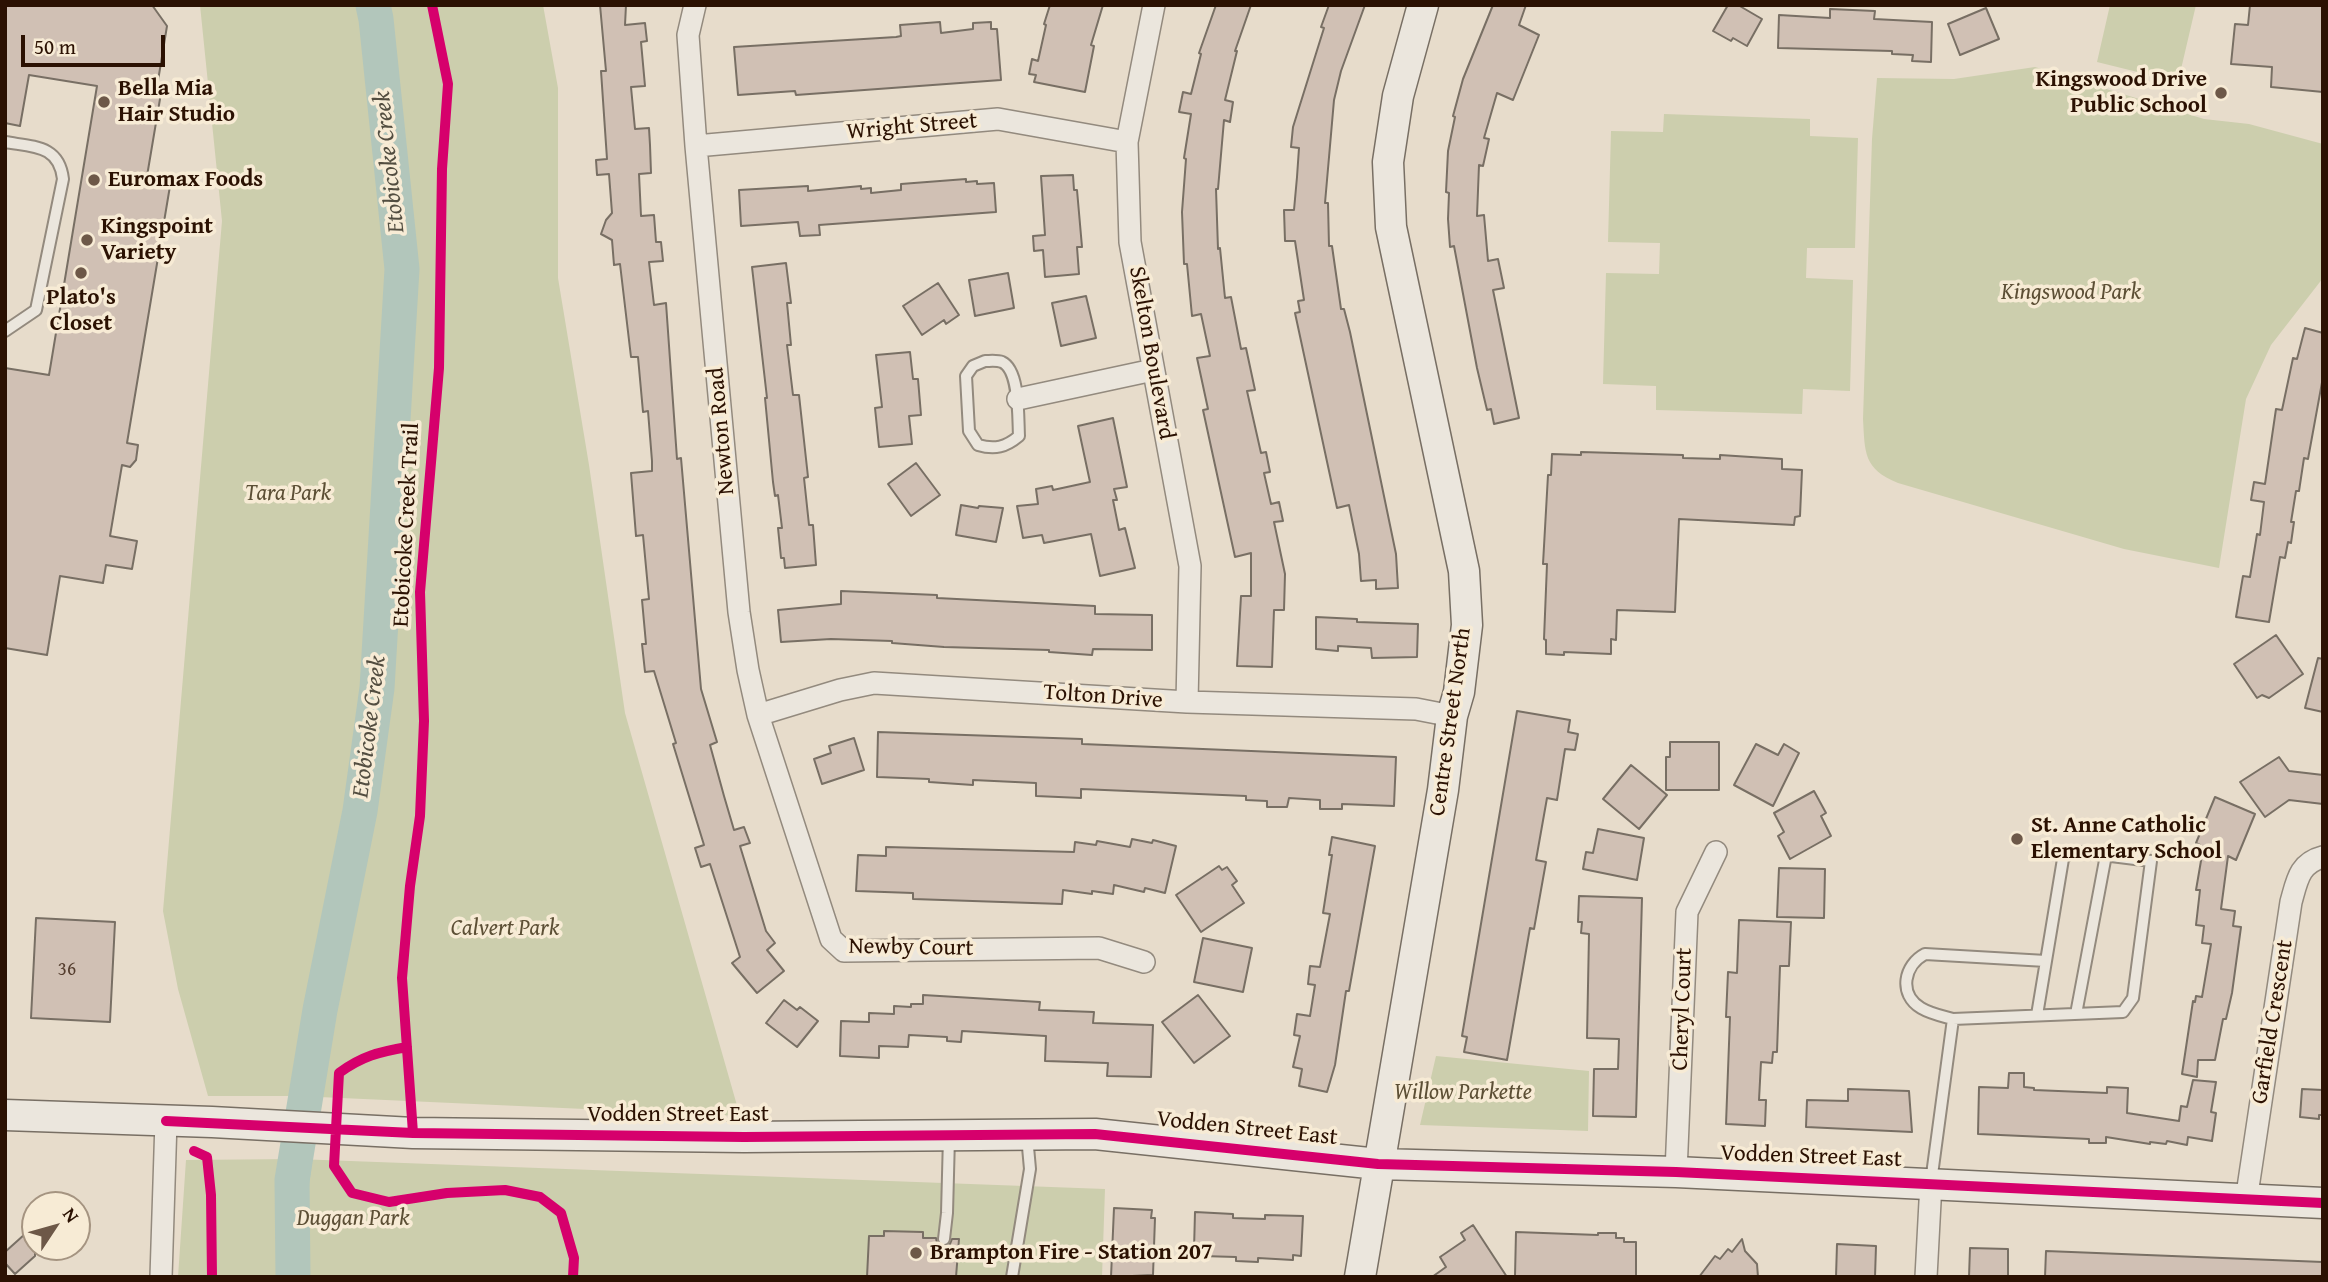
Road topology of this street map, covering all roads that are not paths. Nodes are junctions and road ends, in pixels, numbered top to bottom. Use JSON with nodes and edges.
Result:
{"nodes":[{"id":1,"x":695,"y":5,"type":"edge"},
{"id":2,"x":1154,"y":5,"type":"edge"},
{"id":3,"x":1423,"y":5,"type":"edge"},
{"id":4,"x":5,"y":142,"type":"edge"},
{"id":5,"x":1127,"y":142,"type":"junction"},
{"id":6,"x":696,"y":146,"type":"junction"},
{"id":7,"x":5,"y":331,"type":"edge"},
{"id":8,"x":1153,"y":370,"type":"junction"},
{"id":9,"x":1018,"y":399,"type":"junction"},
{"id":10,"x":1187,"y":702,"type":"junction"},
{"id":11,"x":758,"y":715,"type":"junction"},
{"id":12,"x":1452,"y":716,"type":"junction"},
{"id":13,"x":1716,"y":852,"type":"dead end"},
{"id":14,"x":2106,"y":855,"type":"junction"},
{"id":15,"x":2323,"y":857,"type":"edge"},
{"id":16,"x":2046,"y":961,"type":"junction"},
{"id":17,"x":1144,"y":962,"type":"dead end"},
{"id":18,"x":2076,"y":1014,"type":"junction"},
{"id":19,"x":2037,"y":1015,"type":"junction"},
{"id":20,"x":1953,"y":1019,"type":"junction"},
{"id":21,"x":5,"y":1115,"type":"edge"},
{"id":22,"x":166,"y":1121,"type":"junction"},
{"id":23,"x":1027,"y":1134,"type":"junction"},
{"id":24,"x":949,"y":1135,"type":"junction"},
{"id":25,"x":1378,"y":1164,"type":"junction"},
{"id":26,"x":1676,"y":1172,"type":"junction"},
{"id":27,"x":1931,"y":1183,"type":"junction"},
{"id":28,"x":2246,"y":1201,"type":"junction"},
{"id":29,"x":2323,"y":1203,"type":"edge"},
{"id":30,"x":944,"y":1239,"type":"dead end"},
{"id":31,"x":161,"y":1277,"type":"edge"},
{"id":32,"x":1012,"y":1277,"type":"edge"},
{"id":33,"x":1360,"y":1277,"type":"edge"},
{"id":34,"x":1926,"y":1277,"type":"edge"}],
"edges":[{"from":1,"to":6,"type":"street","name":"Newton Road"},
{"from":2,"to":5,"type":"street","name":"Skelton Boulevard"},
{"from":3,"to":12,"type":"street","name":"Centre Street North"},
{"from":4,"to":7,"type":"lane"},
{"from":5,"to":6,"type":"street","name":"Wright Street"},
{"from":5,"to":8,"type":"street","name":"Skelton Boulevard"},
{"from":6,"to":11,"type":"street","name":"Newton Road"},
{"from":8,"to":9,"type":"street"},
{"from":8,"to":10,"type":"street","name":"Skelton Boulevard"},
{"from":9,"to":9,"type":"lane"},
{"from":10,"to":11,"type":"street","name":"Tolton Drive"},
{"from":10,"to":12,"type":"street","name":"Tolton Drive"},
{"from":11,"to":17,"type":"street","name":"Newby Court"},
{"from":12,"to":25,"type":"street","name":"Centre Street North"},
{"from":13,"to":26,"type":"street","name":"Cheryl Court"},
{"from":14,"to":16,"type":"lane"},
{"from":14,"to":18,"type":"lane"},
{"from":14,"to":18,"type":"lane"},
{"from":15,"to":28,"type":"street","name":"Garfield Crescent"},
{"from":16,"to":19,"type":"lane"},
{"from":16,"to":20,"type":"lane"},
{"from":18,"to":19,"type":"lane"},
{"from":19,"to":20,"type":"lane"},
{"from":20,"to":27,"type":"lane"},
{"from":21,"to":22,"type":"street","name":"Vodden Street East"},
{"from":22,"to":24,"type":"street","name":"Vodden Street East"},
{"from":22,"to":31,"type":"street"},
{"from":23,"to":24,"type":"street","name":"Vodden Street East"},
{"from":23,"to":25,"type":"street","name":"Vodden Street East"},
{"from":23,"to":32,"type":"lane"},
{"from":24,"to":30,"type":"lane"},
{"from":25,"to":26,"type":"street","name":"Vodden Street East"},
{"from":25,"to":33,"type":"street","name":"Centre Street North"},
{"from":26,"to":27,"type":"street","name":"Vodden Street East"},
{"from":27,"to":28,"type":"street","name":"Vodden Street East"},
{"from":27,"to":34,"type":"street"},
{"from":28,"to":29,"type":"street","name":"Vodden Street East"}]}
